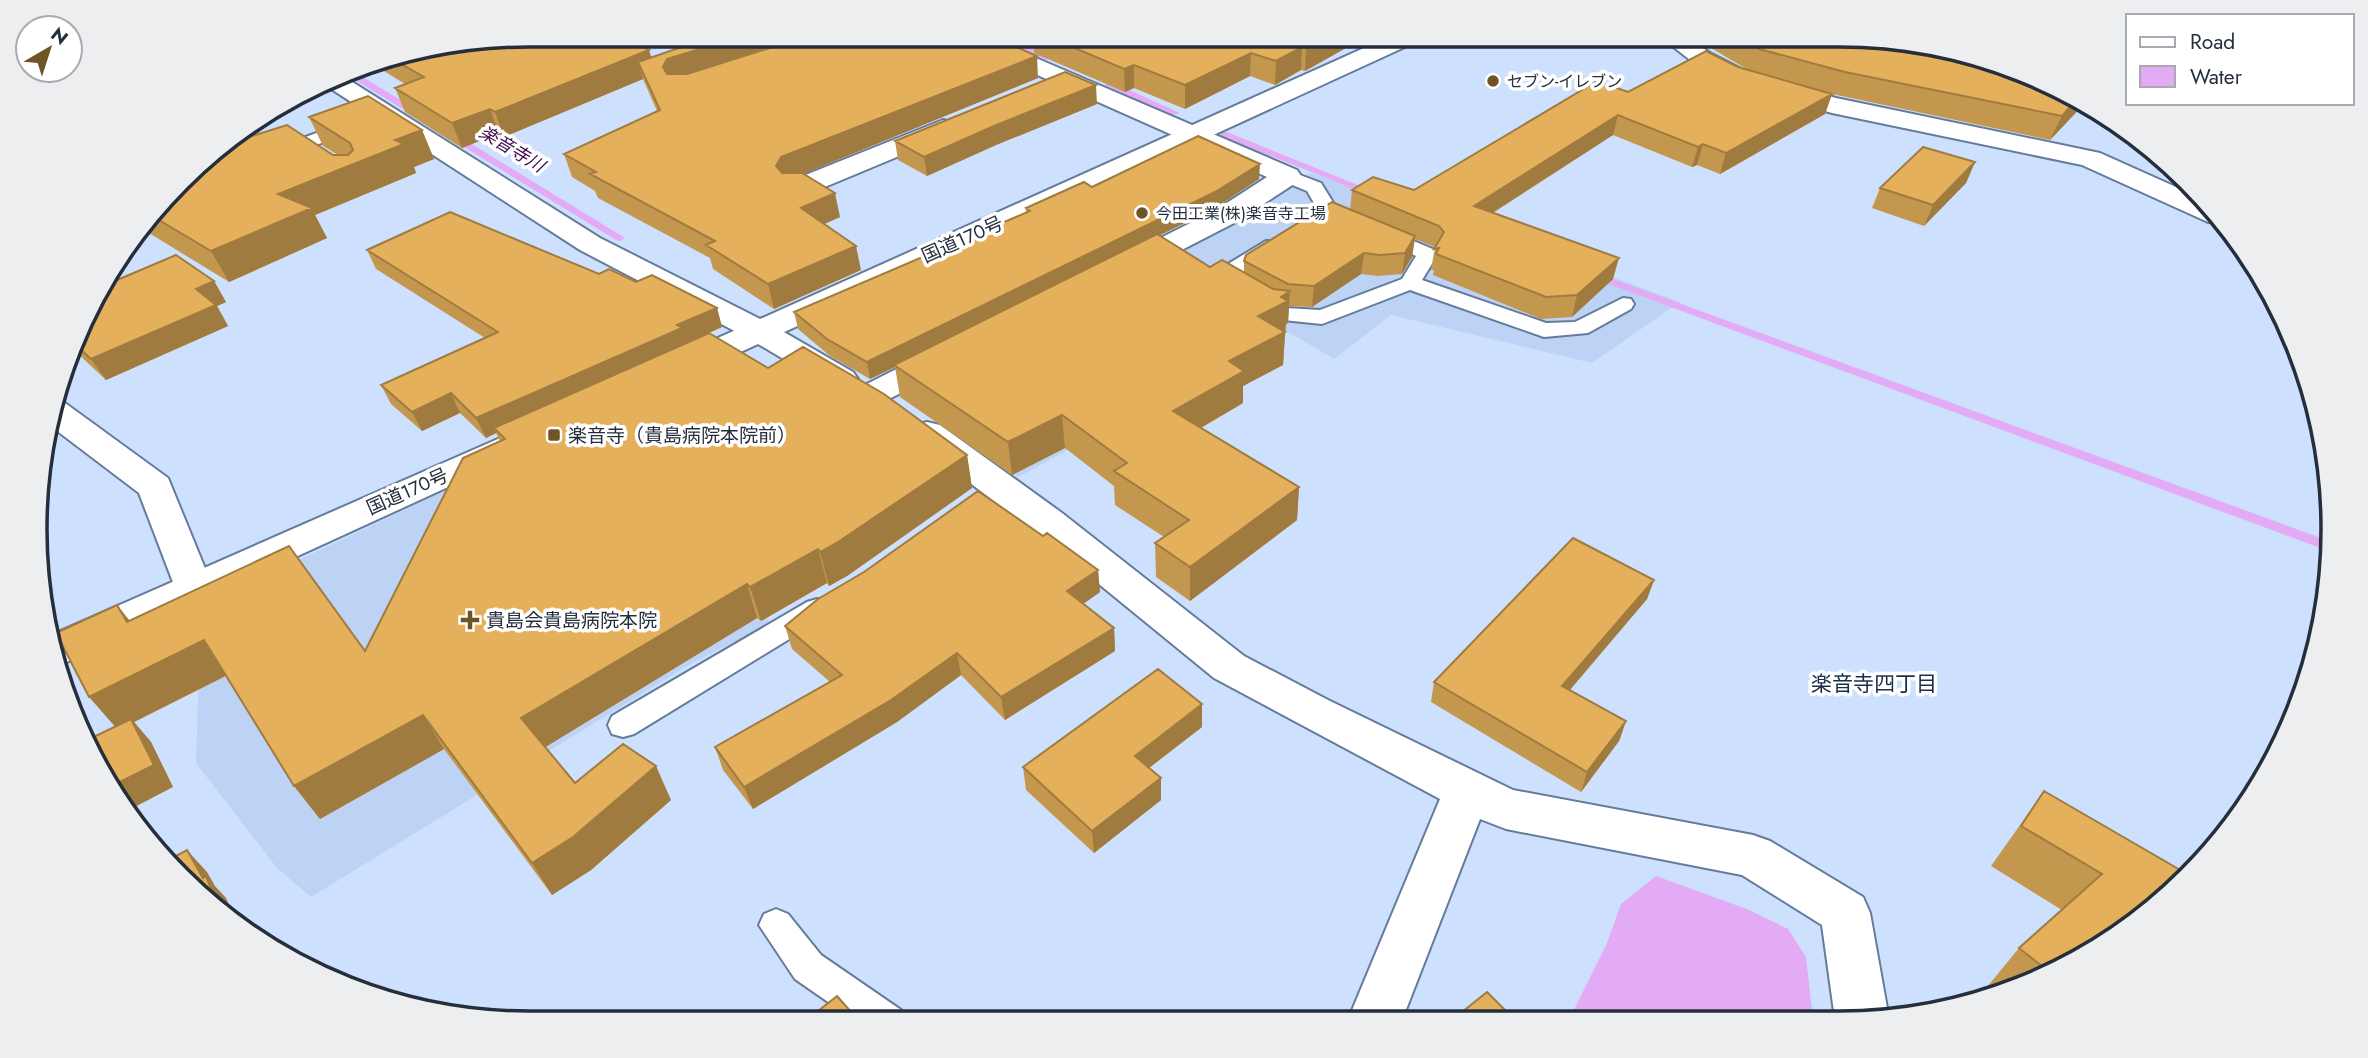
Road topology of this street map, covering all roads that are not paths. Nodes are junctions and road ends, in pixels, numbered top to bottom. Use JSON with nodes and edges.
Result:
{"nodes":[{"id":1,"x":989,"y":47,"type":"edge"},
{"id":2,"x":1386,"y":47,"type":"edge"},
{"id":3,"x":1687,"y":47,"type":"edge"},
{"id":4,"x":341,"y":86,"type":"edge"},
{"id":5,"x":384,"y":114,"type":"junction"},
{"id":6,"x":963,"y":120,"type":"edge"},
{"id":7,"x":1190,"y":136,"type":"junction"},
{"id":8,"x":303,"y":144,"type":"junction"},
{"id":9,"x":324,"y":158,"type":"edge"},
{"id":10,"x":259,"y":160,"type":"edge"},
{"id":11,"x":1287,"y":176,"type":"junction"},
{"id":12,"x":798,"y":188,"type":"edge"},
{"id":13,"x":2197,"y":207,"type":"edge"},
{"id":14,"x":1329,"y":212,"type":"junction"},
{"id":15,"x":1101,"y":279,"type":"edge"},
{"id":16,"x":1410,"y":283,"type":"junction"},
{"id":17,"x":1623,"y":304,"type":"dead end"},
{"id":18,"x":759,"y":331,"type":"junction"},
{"id":19,"x":966,"y":347,"type":"edge"},
{"id":20,"x":661,"y":376,"type":"edge"},
{"id":21,"x":869,"y":396,"type":"junction"},
{"id":22,"x":61,"y":417,"type":"edge"},
{"id":23,"x":538,"y":431,"type":"edge"},
{"id":24,"x":193,"y":588,"type":"junction"},
{"id":25,"x":834,"y":599,"type":"edge"},
{"id":26,"x":63,"y":648,"type":"edge"},
{"id":27,"x":623,"y":725,"type":"dead end"},
{"id":28,"x":1466,"y":791,"type":"junction"},
{"id":29,"x":776,"y":925,"type":"dead end"},
{"id":30,"x":1861,"y":1010,"type":"edge"},
{"id":31,"x":872,"y":1011,"type":"edge"},
{"id":32,"x":1379,"y":1011,"type":"edge"}],
"edges":[{"from":1,"to":7,"type":"main road"},
{"from":2,"to":7,"type":"main road","name":"国道170号"},
{"from":3,"to":13,"type":"main road"},
{"from":4,"to":5,"type":"main road"},
{"from":5,"to":8,"type":"lane"},
{"from":5,"to":18,"type":"main road"},
{"from":6,"to":12,"type":"main road"},
{"from":7,"to":11,"type":"main road"},
{"from":7,"to":18,"type":"main road","name":"国道170号"},
{"from":8,"to":9,"type":"lane"},
{"from":8,"to":10,"type":"lane"},
{"from":11,"to":14,"type":"lane"},
{"from":11,"to":15,"type":"main road"},
{"from":14,"to":16,"type":"lane"},
{"from":14,"to":16,"type":"lane"},
{"from":16,"to":17,"type":"lane"},
{"from":18,"to":20,"type":"main road","name":"国道170号"},
{"from":18,"to":21,"type":"main road"},
{"from":19,"to":21,"type":"main road"},
{"from":21,"to":28,"type":"main road"},
{"from":22,"to":24,"type":"main road"},
{"from":23,"to":24,"type":"main road","name":"国道170号"},
{"from":24,"to":26,"type":"main road","name":"国道170号"},
{"from":25,"to":27,"type":"lane"},
{"from":28,"to":30,"type":"main road"},
{"from":28,"to":32,"type":"main road"},
{"from":29,"to":31,"type":"lane"}]}
